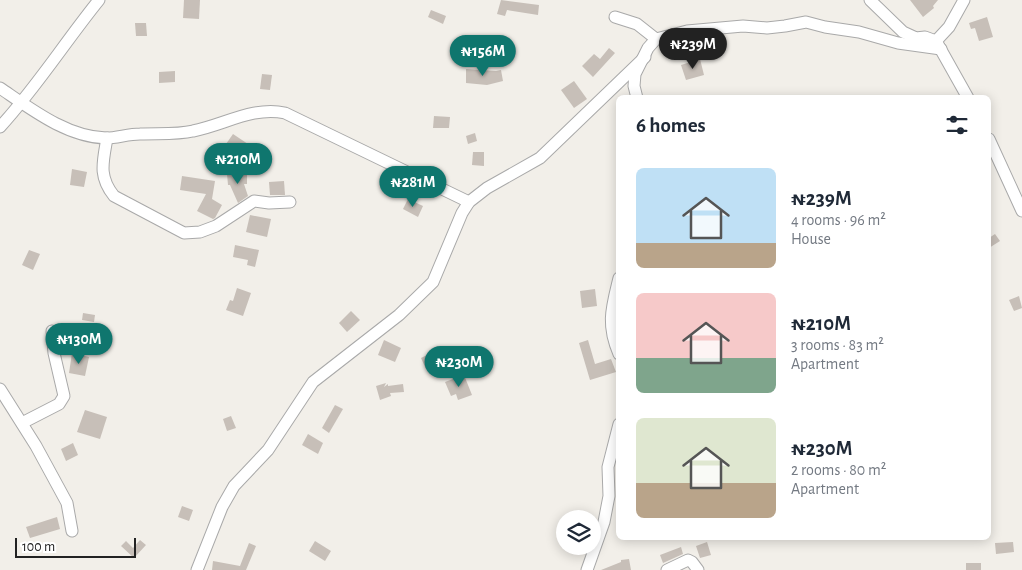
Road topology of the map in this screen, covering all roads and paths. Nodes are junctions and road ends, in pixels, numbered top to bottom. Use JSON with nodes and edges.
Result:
{"nodes":[{"id":1,"x":99,"y":0,"type":"edge"},
{"id":2,"x":870,"y":0,"type":"edge"},
{"id":3,"x":964,"y":0,"type":"edge"},
{"id":4,"x":615,"y":17,"type":"dead end"},
{"id":5,"x":656,"y":39,"type":"junction"},
{"id":6,"x":939,"y":45,"type":"junction"},
{"id":7,"x":645,"y":57,"type":"junction"},
{"id":8,"x":0,"y":88,"type":"edge"},
{"id":9,"x":636,"y":95,"type":"edge"},
{"id":10,"x":966,"y":95,"type":"edge"},
{"id":11,"x":22,"y":103,"type":"junction"},
{"id":12,"x":0,"y":127,"type":"edge"},
{"id":13,"x":107,"y":138,"type":"junction"},
{"id":14,"x":991,"y":143,"type":"edge"},
{"id":15,"x":290,"y":202,"type":"dead end"},
{"id":16,"x":468,"y":202,"type":"junction"},
{"id":17,"x":1022,"y":211,"type":"edge"},
{"id":18,"x":616,"y":289,"type":"edge"},
{"id":19,"x":52,"y":331,"type":"dead end"},
{"id":20,"x":616,"y":348,"type":"edge"},
{"id":21,"x":0,"y":388,"type":"edge"},
{"id":22,"x":22,"y":423,"type":"junction"},
{"id":23,"x":616,"y":435,"type":"edge"},
{"id":24,"x":72,"y":531,"type":"dead end"},
{"id":25,"x":197,"y":570,"type":"edge"},
{"id":26,"x":587,"y":570,"type":"edge"},
{"id":27,"x":667,"y":570,"type":"edge"},
{"id":28,"x":698,"y":570,"type":"edge"}],
"edges":[{"from":1,"to":11,"type":"street"},
{"from":2,"to":6,"type":"street"},
{"from":3,"to":6,"type":"street"},
{"from":4,"to":5,"type":"street"},
{"from":5,"to":6,"type":"street"},
{"from":5,"to":7,"type":"street"},
{"from":6,"to":10,"type":"street"},
{"from":7,"to":9,"type":"street"},
{"from":7,"to":16,"type":"street"},
{"from":8,"to":11,"type":"street"},
{"from":11,"to":12,"type":"street"},
{"from":11,"to":13,"type":"street"},
{"from":13,"to":15,"type":"street"},
{"from":13,"to":16,"type":"street"},
{"from":14,"to":17,"type":"street"},
{"from":16,"to":25,"type":"street"},
{"from":18,"to":20,"type":"street"},
{"from":19,"to":22,"type":"street"},
{"from":21,"to":22,"type":"street"},
{"from":22,"to":24,"type":"street"},
{"from":23,"to":26,"type":"street"},
{"from":27,"to":28,"type":"street"}]}
